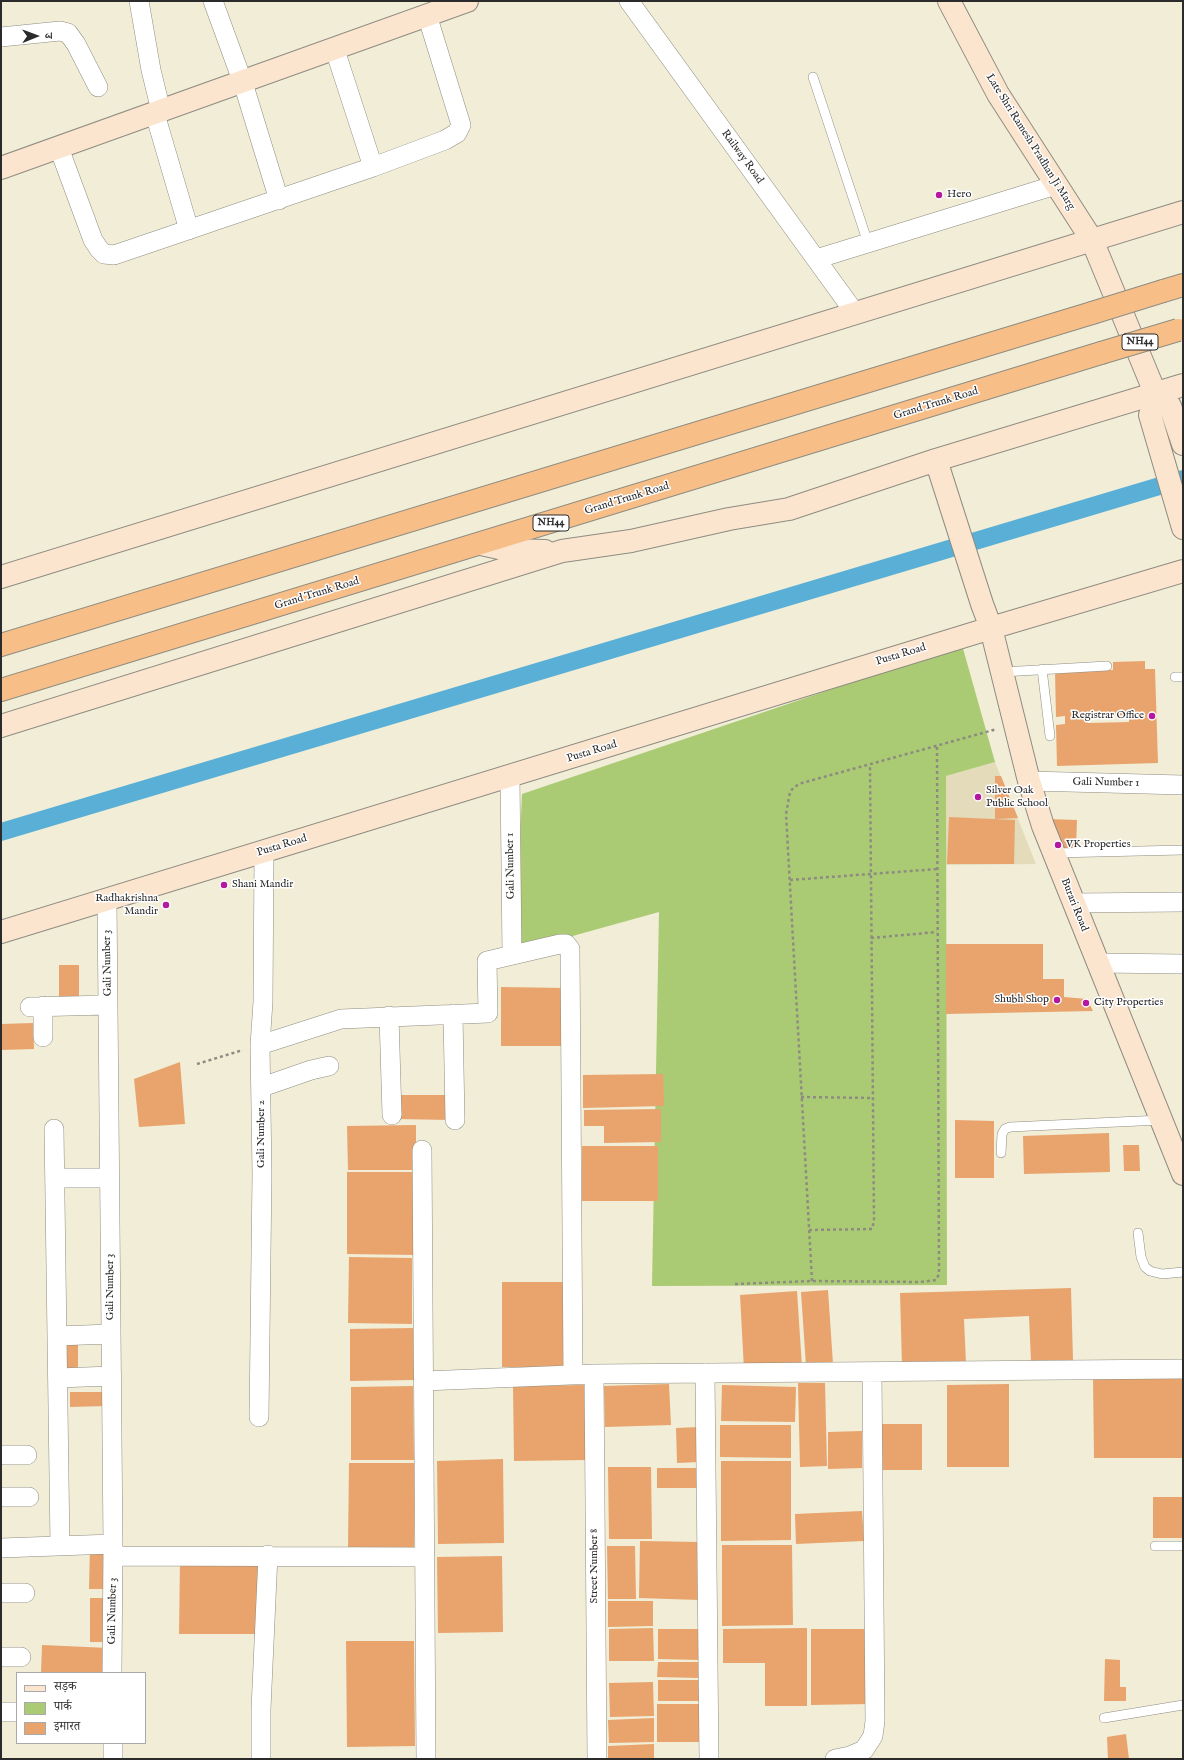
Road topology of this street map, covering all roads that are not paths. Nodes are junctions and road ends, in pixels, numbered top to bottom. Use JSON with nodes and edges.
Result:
{"nodes":[{"id":1,"x":140,"y":1,"type":"edge"},
{"id":2,"x":213,"y":1,"type":"edge"},
{"id":3,"x":467,"y":1,"type":"edge"},
{"id":4,"x":629,"y":1,"type":"edge"},
{"id":5,"x":949,"y":1,"type":"edge"},
{"id":6,"x":427,"y":16,"type":"junction"},
{"id":7,"x":1,"y":37,"type":"edge"},
{"id":8,"x":335,"y":50,"type":"junction"},
{"id":9,"x":813,"y":77,"type":"dead end"},
{"id":10,"x":243,"y":83,"type":"junction"},
{"id":11,"x":98,"y":87,"type":"dead end"},
{"id":12,"x":158,"y":113,"type":"junction"},
{"id":13,"x":59,"y":148,"type":"junction"},
{"id":14,"x":373,"y":167,"type":"junction"},
{"id":15,"x":1,"y":168,"type":"edge"},
{"id":16,"x":1056,"y":185,"type":"junction"},
{"id":17,"x":280,"y":200,"type":"junction"},
{"id":18,"x":1183,"y":212,"type":"edge"},
{"id":19,"x":189,"y":230,"type":"junction"},
{"id":20,"x":1092,"y":240,"type":"junction"},
{"id":21,"x":868,"y":243,"type":"junction"},
{"id":22,"x":816,"y":259,"type":"junction"},
{"id":23,"x":1173,"y":288,"type":"edge"},
{"id":24,"x":855,"y":313,"type":"junction"},
{"id":25,"x":1180,"y":329,"type":"edge"},
{"id":26,"x":1183,"y":385,"type":"edge"},
{"id":27,"x":1156,"y":397,"type":"junction"},
{"id":28,"x":1183,"y":444,"type":"edge"},
{"id":29,"x":936,"y":460,"type":"junction"},
{"id":30,"x":1183,"y":528,"type":"edge"},
{"id":31,"x":481,"y":544,"type":"junction"},
{"id":32,"x":562,"y":551,"type":"junction"},
{"id":33,"x":1183,"y":571,"type":"edge"},
{"id":34,"x":1,"y":577,"type":"edge"},
{"id":35,"x":991,"y":628,"type":"junction"},
{"id":36,"x":1,"y":645,"type":"edge"},
{"id":37,"x":1107,"y":666,"type":"dead end"},
{"id":38,"x":1042,"y":669,"type":"junction"},
{"id":39,"x":1002,"y":672,"type":"junction"},
{"id":40,"x":1,"y":690,"type":"edge"},
{"id":41,"x":1,"y":726,"type":"edge"},
{"id":42,"x":1050,"y":736,"type":"dead end"},
{"id":43,"x":510,"y":777,"type":"junction"},
{"id":44,"x":1029,"y":781,"type":"junction"},
{"id":45,"x":1183,"y":785,"type":"edge"},
{"id":46,"x":1183,"y":850,"type":"edge"},
{"id":47,"x":264,"y":852,"type":"junction"},
{"id":48,"x":1053,"y":853,"type":"junction"},
{"id":49,"x":107,"y":900,"type":"junction"},
{"id":50,"x":1183,"y":902,"type":"edge"},
{"id":51,"x":1073,"y":904,"type":"junction"},
{"id":52,"x":1,"y":932,"type":"edge"},
{"id":53,"x":512,"y":955,"type":"junction"},
{"id":54,"x":1097,"y":963,"type":"junction"},
{"id":55,"x":1183,"y":964,"type":"edge"},
{"id":56,"x":108,"y":1005,"type":"junction"},
{"id":57,"x":453,"y":1014,"type":"junction"},
{"id":58,"x":389,"y":1016,"type":"junction"},
{"id":59,"x":43,"y":1037,"type":"dead end"},
{"id":60,"x":260,"y":1045,"type":"junction"},
{"id":61,"x":330,"y":1066,"type":"dead end"},
{"id":62,"x":262,"y":1087,"type":"junction"},
{"id":63,"x":392,"y":1115,"type":"dead end"},
{"id":64,"x":455,"y":1120,"type":"dead end"},
{"id":65,"x":1161,"y":1120,"type":"junction"},
{"id":66,"x":54,"y":1129,"type":"dead end"},
{"id":67,"x":422,"y":1150,"type":"dead end"},
{"id":68,"x":1001,"y":1153,"type":"dead end"},
{"id":69,"x":1181,"y":1163,"type":"edge"},
{"id":70,"x":55,"y":1178,"type":"junction"},
{"id":71,"x":110,"y":1178,"type":"junction"},
{"id":72,"x":1138,"y":1233,"type":"dead end"},
{"id":73,"x":1183,"y":1272,"type":"edge"},
{"id":74,"x":111,"y":1334,"type":"junction"},
{"id":75,"x":57,"y":1336,"type":"junction"},
{"id":76,"x":1183,"y":1370,"type":"edge"},
{"id":77,"x":872,"y":1372,"type":"junction"},
{"id":78,"x":705,"y":1373,"type":"junction"},
{"id":79,"x":594,"y":1374,"type":"junction"},
{"id":80,"x":573,"y":1375,"type":"junction"},
{"id":81,"x":112,"y":1376,"type":"junction"},
{"id":82,"x":58,"y":1378,"type":"junction"},
{"id":83,"x":424,"y":1381,"type":"junction"},
{"id":84,"x":259,"y":1417,"type":"dead end"},
{"id":85,"x":1,"y":1455,"type":"edge"},
{"id":86,"x":27,"y":1455,"type":"dead end"},
{"id":87,"x":1,"y":1497,"type":"edge"},
{"id":88,"x":29,"y":1497,"type":"dead end"},
{"id":89,"x":60,"y":1546,"type":"junction"},
{"id":90,"x":1155,"y":1546,"type":"dead end"},
{"id":91,"x":1183,"y":1546,"type":"edge"},
{"id":92,"x":1,"y":1548,"type":"edge"},
{"id":93,"x":113,"y":1550,"type":"junction"},
{"id":94,"x":268,"y":1555,"type":"junction"},
{"id":95,"x":425,"y":1557,"type":"junction"},
{"id":96,"x":25,"y":1593,"type":"dead end"},
{"id":97,"x":1,"y":1594,"type":"edge"},
{"id":98,"x":1,"y":1657,"type":"edge"},
{"id":99,"x":21,"y":1657,"type":"dead end"},
{"id":100,"x":112,"y":1672,"type":"edge"},
{"id":101,"x":1183,"y":1705,"type":"edge"},
{"id":102,"x":1,"y":1712,"type":"edge"},
{"id":103,"x":16,"y":1712,"type":"edge"},
{"id":104,"x":1104,"y":1718,"type":"dead end"},
{"id":105,"x":113,"y":1744,"type":"edge"},
{"id":106,"x":866,"y":1754,"type":"edge"},
{"id":107,"x":113,"y":1759,"type":"edge"},
{"id":108,"x":261,"y":1759,"type":"edge"},
{"id":109,"x":426,"y":1759,"type":"edge"},
{"id":110,"x":597,"y":1759,"type":"edge"},
{"id":111,"x":710,"y":1759,"type":"edge"},
{"id":112,"x":835,"y":1759,"type":"edge"}],
"edges":[{"from":1,"to":12,"type":"street"},
{"from":2,"to":10,"type":"street"},
{"from":3,"to":6,"type":"main road"},
{"from":4,"to":22,"type":"street","name":"Railway Road"},
{"from":5,"to":16,"type":"main road","name":"Late Shri Ramesh Pradhan Ji Marg"},
{"from":6,"to":8,"type":"main road"},
{"from":6,"to":14,"type":"street"},
{"from":7,"to":11,"type":"street"},
{"from":8,"to":10,"type":"main road"},
{"from":8,"to":14,"type":"street"},
{"from":9,"to":21,"type":"lane"},
{"from":10,"to":12,"type":"main road"},
{"from":10,"to":17,"type":"street"},
{"from":12,"to":13,"type":"main road"},
{"from":12,"to":19,"type":"street"},
{"from":13,"to":15,"type":"main road"},
{"from":13,"to":19,"type":"street"},
{"from":14,"to":17,"type":"street"},
{"from":16,"to":20,"type":"main road","name":"Late Shri Ramesh Pradhan Ji Marg"},
{"from":16,"to":21,"type":"street"},
{"from":17,"to":19,"type":"street"},
{"from":18,"to":20,"type":"main road"},
{"from":20,"to":24,"type":"main road"},
{"from":20,"to":27,"type":"main road","name":"Late Shri Ramesh Pradhan Ji Marg"},
{"from":21,"to":22,"type":"street"},
{"from":22,"to":24,"type":"street","name":"Railway Road"},
{"from":23,"to":36,"type":"highway","bridge":true},
{"from":24,"to":34,"type":"main road"},
{"from":25,"to":31,"type":"highway","name":"Grand Trunk Road","number":"NH44","bridge":true},
{"from":26,"to":27,"type":"main road"},
{"from":27,"to":28,"type":"main road"},
{"from":27,"to":29,"type":"main road"},
{"from":27,"to":30,"type":"main road"},
{"from":29,"to":32,"type":"main road"},
{"from":29,"to":35,"type":"main road","name":"Burari Road"},
{"from":31,"to":32,"type":"main road"},
{"from":31,"to":40,"type":"highway","name":"Grand Trunk Road","number":"NH44"},
{"from":32,"to":41,"type":"main road"},
{"from":33,"to":35,"type":"main road","name":"Pusta Road"},
{"from":35,"to":39,"type":"main road","name":"Burari Road"},
{"from":35,"to":43,"type":"main road","name":"Pusta Road"},
{"from":37,"to":38,"type":"lane"},
{"from":38,"to":39,"type":"lane"},
{"from":38,"to":42,"type":"lane"},
{"from":39,"to":44,"type":"main road","name":"Burari Road"},
{"from":43,"to":47,"type":"main road","name":"Pusta Road"},
{"from":43,"to":53,"type":"street","name":"Gali Number 1"},
{"from":44,"to":45,"type":"street","name":"Gali Number 1"},
{"from":44,"to":48,"type":"main road","name":"Burari Road"},
{"from":46,"to":48,"type":"lane"},
{"from":47,"to":49,"type":"main road","name":"Pusta Road"},
{"from":47,"to":60,"type":"street","name":"Gali Number 2"},
{"from":48,"to":51,"type":"main road","name":"Burari Road"},
{"from":49,"to":52,"type":"main road","name":"Pusta Road"},
{"from":49,"to":56,"type":"street","name":"Gali Number 3"},
{"from":50,"to":51,"type":"street"},
{"from":51,"to":54,"type":"main road","name":"Burari Road"},
{"from":53,"to":57,"type":"street"},
{"from":53,"to":80,"type":"street"},
{"from":54,"to":55,"type":"street"},
{"from":54,"to":65,"type":"main road","name":"Burari Road"},
{"from":56,"to":59,"type":"street"},
{"from":56,"to":71,"type":"street","name":"Gali Number 3"},
{"from":57,"to":58,"type":"street"},
{"from":57,"to":64,"type":"street"},
{"from":58,"to":60,"type":"street"},
{"from":58,"to":63,"type":"street"},
{"from":60,"to":62,"type":"street","name":"Gali Number 2"},
{"from":61,"to":62,"type":"street"},
{"from":62,"to":84,"type":"street","name":"Gali Number 2"},
{"from":65,"to":68,"type":"lane"},
{"from":65,"to":69,"type":"main road","name":"Burari Road"},
{"from":66,"to":70,"type":"street"},
{"from":67,"to":83,"type":"street"},
{"from":70,"to":71,"type":"street"},
{"from":70,"to":75,"type":"street"},
{"from":71,"to":74,"type":"street","name":"Gali Number 3"},
{"from":72,"to":73,"type":"lane"},
{"from":74,"to":75,"type":"street"},
{"from":74,"to":81,"type":"street","name":"Gali Number 3"},
{"from":75,"to":82,"type":"street"},
{"from":76,"to":77,"type":"street"},
{"from":77,"to":78,"type":"street"},
{"from":77,"to":106,"type":"street"},
{"from":78,"to":79,"type":"street"},
{"from":78,"to":111,"type":"street"},
{"from":79,"to":80,"type":"street"},
{"from":79,"to":110,"type":"street","name":"Street Number 8"},
{"from":80,"to":83,"type":"street"},
{"from":81,"to":82,"type":"street"},
{"from":81,"to":93,"type":"street","name":"Gali Number 3"},
{"from":82,"to":89,"type":"street"},
{"from":83,"to":95,"type":"street"},
{"from":85,"to":86,"type":"street"},
{"from":87,"to":88,"type":"street"},
{"from":89,"to":92,"type":"street"},
{"from":89,"to":93,"type":"street"},
{"from":90,"to":91,"type":"lane"},
{"from":93,"to":94,"type":"street"},
{"from":93,"to":100,"type":"street","name":"Gali Number 3"},
{"from":94,"to":95,"type":"street"},
{"from":94,"to":108,"type":"street"},
{"from":95,"to":109,"type":"street"},
{"from":96,"to":97,"type":"street"},
{"from":98,"to":99,"type":"street"},
{"from":101,"to":104,"type":"lane"},
{"from":102,"to":103,"type":"street"},
{"from":105,"to":107,"type":"street"},
{"from":106,"to":112,"type":"street"}]}
